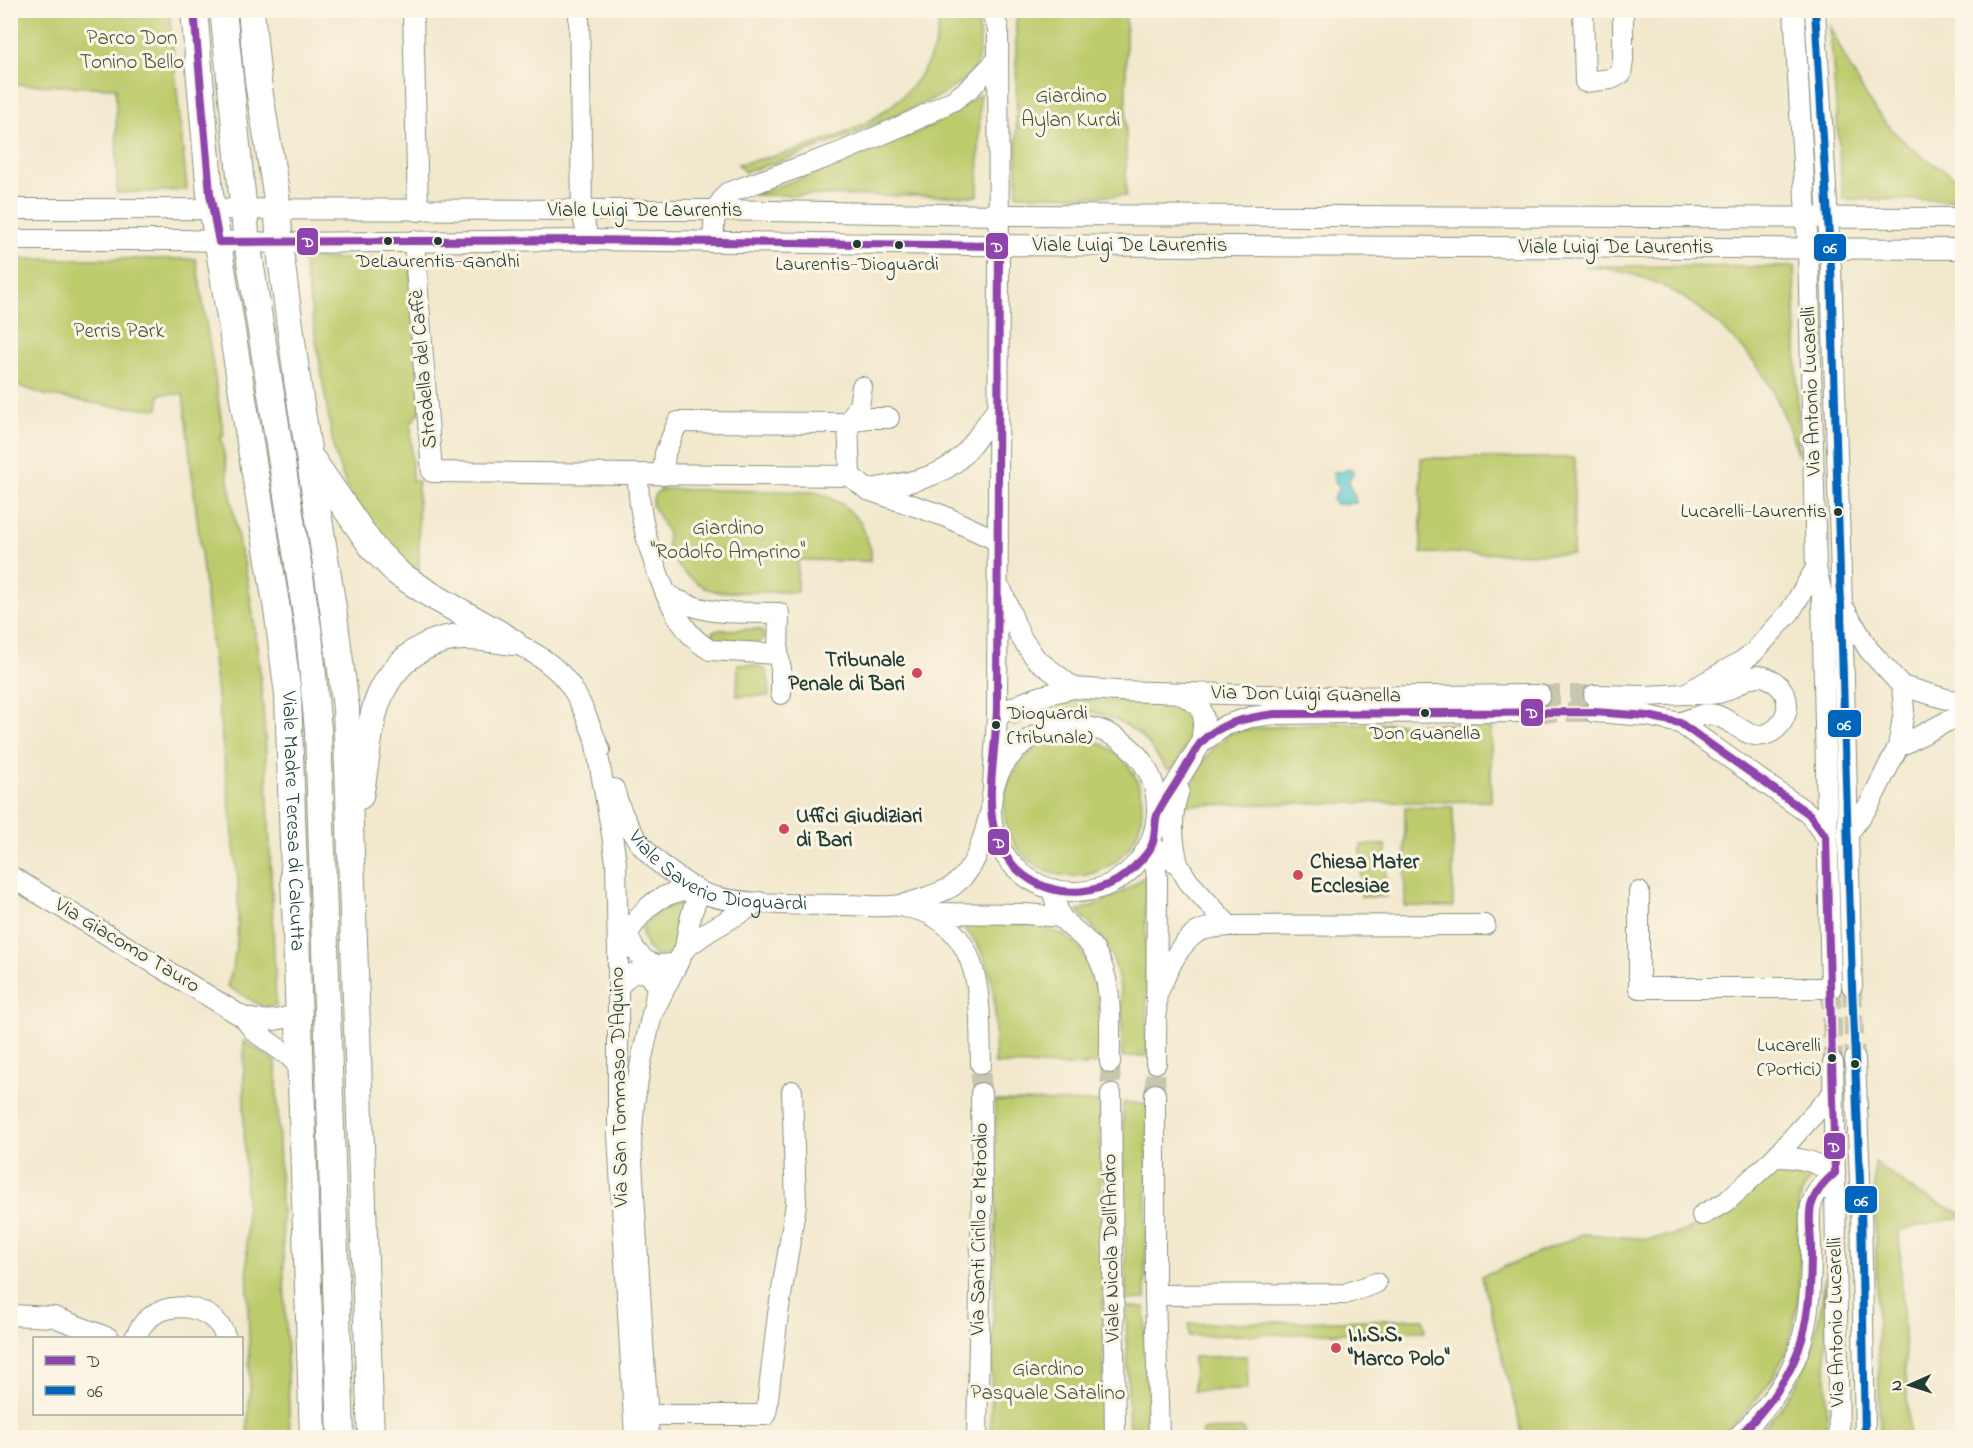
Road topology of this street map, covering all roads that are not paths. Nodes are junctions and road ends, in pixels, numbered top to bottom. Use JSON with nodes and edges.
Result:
{"nodes":[{"id":1,"x":194,"y":10,"type":"edge"},
{"id":2,"x":223,"y":10,"type":"edge"},
{"id":3,"x":251,"y":10,"type":"edge"},
{"id":4,"x":413,"y":10,"type":"edge"},
{"id":5,"x":579,"y":10,"type":"edge"},
{"id":6,"x":1583,"y":10,"type":"edge"},
{"id":7,"x":1623,"y":10,"type":"edge"},
{"id":8,"x":1794,"y":10,"type":"edge"},
{"id":9,"x":1815,"y":10,"type":"edge"},
{"id":10,"x":998,"y":16,"type":"edge"},
{"id":11,"x":198,"y":41,"type":"junction"},
{"id":12,"x":228,"y":55,"type":"junction"},
{"id":13,"x":998,"y":59,"type":"junction"},
{"id":14,"x":10,"y":209,"type":"edge"},
{"id":15,"x":213,"y":210,"type":"junction"},
{"id":16,"x":715,"y":210,"type":"junction"},
{"id":17,"x":244,"y":211,"type":"junction"},
{"id":18,"x":276,"y":211,"type":"junction"},
{"id":19,"x":418,"y":211,"type":"junction"},
{"id":20,"x":582,"y":211,"type":"junction"},
{"id":21,"x":998,"y":215,"type":"junction"},
{"id":22,"x":1806,"y":218,"type":"junction"},
{"id":23,"x":1829,"y":218,"type":"junction"},
{"id":24,"x":1962,"y":218,"type":"edge"},
{"id":25,"x":10,"y":240,"type":"edge"},
{"id":26,"x":588,"y":240,"type":"junction"},
{"id":27,"x":414,"y":241,"type":"junction"},
{"id":28,"x":219,"y":242,"type":"junction"},
{"id":29,"x":247,"y":242,"type":"junction"},
{"id":30,"x":714,"y":242,"type":"junction"},
{"id":31,"x":280,"y":243,"type":"junction"},
{"id":32,"x":999,"y":246,"type":"junction"},
{"id":33,"x":1808,"y":249,"type":"junction"},
{"id":34,"x":1830,"y":249,"type":"junction"},
{"id":35,"x":1962,"y":249,"type":"edge"},
{"id":36,"x":268,"y":375,"type":"junction"},
{"id":37,"x":298,"y":386,"type":"junction"},
{"id":38,"x":862,"y":387,"type":"dead end"},
{"id":39,"x":998,"y":408,"type":"junction"},
{"id":40,"x":889,"y":418,"type":"dead end"},
{"id":41,"x":848,"y":423,"type":"junction"},
{"id":42,"x":308,"y":453,"type":"junction"},
{"id":43,"x":638,"y":475,"type":"junction"},
{"id":44,"x":663,"y":475,"type":"junction"},
{"id":45,"x":850,"y":476,"type":"junction"},
{"id":46,"x":868,"y":490,"type":"junction"},
{"id":47,"x":998,"y":541,"type":"junction"},
{"id":48,"x":1816,"y":568,"type":"junction"},
{"id":49,"x":997,"y":577,"type":"junction"},
{"id":50,"x":666,"y":594,"type":"junction"},
{"id":51,"x":1822,"y":594,"type":"junction"},
{"id":52,"x":1842,"y":606,"type":"junction"},
{"id":53,"x":721,"y":612,"type":"junction"},
{"id":54,"x":513,"y":642,"type":"junction"},
{"id":55,"x":702,"y":646,"type":"junction"},
{"id":56,"x":778,"y":654,"type":"junction"},
{"id":57,"x":1902,"y":686,"type":"junction"},
{"id":58,"x":1074,"y":688,"type":"junction"},
{"id":59,"x":1179,"y":693,"type":"junction"},
{"id":60,"x":781,"y":694,"type":"dead end"},
{"id":61,"x":1685,"y":694,"type":"junction"},
{"id":62,"x":1956,"y":701,"type":"edge"},
{"id":63,"x":997,"y":717,"type":"junction"},
{"id":64,"x":1956,"y":719,"type":"edge"},
{"id":65,"x":1680,"y":723,"type":"junction"},
{"id":66,"x":595,"y":739,"type":"junction"},
{"id":67,"x":1201,"y":743,"type":"junction"},
{"id":68,"x":1898,"y":747,"type":"junction"},
{"id":69,"x":1187,"y":765,"type":"junction"},
{"id":70,"x":993,"y":785,"type":"junction"},
{"id":71,"x":990,"y":813,"type":"junction"},
{"id":72,"x":1157,"y":815,"type":"junction"},
{"id":73,"x":351,"y":835,"type":"junction"},
{"id":74,"x":1849,"y":835,"type":"junction"},
{"id":75,"x":1826,"y":837,"type":"junction"},
{"id":76,"x":1152,"y":846,"type":"junction"},
{"id":77,"x":1178,"y":864,"type":"junction"},
{"id":78,"x":10,"y":876,"type":"edge"},
{"id":79,"x":953,"y":887,"type":"junction"},
{"id":80,"x":698,"y":890,"type":"junction"},
{"id":81,"x":1052,"y":890,"type":"junction"},
{"id":82,"x":1639,"y":892,"type":"dead end"},
{"id":83,"x":759,"y":902,"type":"junction"},
{"id":84,"x":616,"y":905,"type":"junction"},
{"id":85,"x":898,"y":906,"type":"junction"},
{"id":86,"x":928,"y":913,"type":"junction"},
{"id":87,"x":951,"y":913,"type":"junction"},
{"id":88,"x":1061,"y":917,"type":"junction"},
{"id":89,"x":1485,"y":925,"type":"dead end"},
{"id":90,"x":1229,"y":926,"type":"junction"},
{"id":91,"x":627,"y":934,"type":"junction"},
{"id":92,"x":618,"y":952,"type":"junction"},
{"id":93,"x":682,"y":956,"type":"junction"},
{"id":94,"x":1852,"y":986,"type":"tunnel mouth"},
{"id":95,"x":618,"y":988,"type":"junction"},
{"id":96,"x":1156,"y":997,"type":"junction"},
{"id":97,"x":299,"y":1013,"type":"junction"},
{"id":98,"x":652,"y":1014,"type":"junction"},
{"id":99,"x":243,"y":1017,"type":"junction"},
{"id":100,"x":1856,"y":1059,"type":"tunnel mouth"},
{"id":101,"x":1110,"y":1063,"type":"tunnel mouth"},
{"id":102,"x":1156,"y":1063,"type":"tunnel mouth"},
{"id":103,"x":1833,"y":1063,"type":"tunnel mouth"},
{"id":104,"x":981,"y":1064,"type":"tunnel mouth"},
{"id":105,"x":302,"y":1068,"type":"junction"},
{"id":106,"x":792,"y":1091,"type":"dead end"},
{"id":107,"x":1834,"y":1092,"type":"junction"},
{"id":108,"x":981,"y":1093,"type":"tunnel mouth"},
{"id":109,"x":1110,"y":1094,"type":"tunnel mouth"},
{"id":110,"x":1155,"y":1094,"type":"tunnel mouth"},
{"id":111,"x":1775,"y":1157,"type":"junction"},
{"id":112,"x":1835,"y":1173,"type":"junction"},
{"id":113,"x":1702,"y":1215,"type":"dead end"},
{"id":114,"x":1376,"y":1283,"type":"dead end"},
{"id":115,"x":1155,"y":1295,"type":"junction"},
{"id":116,"x":10,"y":1315,"type":"edge"},
{"id":117,"x":106,"y":1337,"type":"edge"},
{"id":118,"x":135,"y":1337,"type":"edge"},
{"id":119,"x":225,"y":1337,"type":"edge"},
{"id":120,"x":647,"y":1415,"type":"junction"},
{"id":121,"x":313,"y":1437,"type":"edge"},
{"id":122,"x":341,"y":1437,"type":"edge"},
{"id":123,"x":371,"y":1437,"type":"edge"},
{"id":124,"x":635,"y":1437,"type":"edge"},
{"id":125,"x":649,"y":1437,"type":"edge"},
{"id":126,"x":977,"y":1437,"type":"edge"},
{"id":127,"x":1115,"y":1437,"type":"edge"},
{"id":128,"x":1159,"y":1437,"type":"edge"},
{"id":129,"x":1737,"y":1437,"type":"edge"},
{"id":130,"x":1839,"y":1437,"type":"edge"},
{"id":131,"x":1865,"y":1437,"type":"edge"}],
"edges":[{"from":1,"to":11,"type":"main road","name":"Viale Madre Teresa di Calcutta"},
{"from":2,"to":12,"type":"main road","name":"Viale Madre Teresa di Calcutta"},
{"from":3,"to":18,"type":"main road"},
{"from":4,"to":19,"type":"street"},
{"from":5,"to":20,"type":"street"},
{"from":6,"to":7,"type":"street"},
{"from":8,"to":22,"type":"street","name":"Via Antonio Lucarelli"},
{"from":9,"to":23,"type":"street","name":"Via Antonio Lucarelli"},
{"from":10,"to":13,"type":"street"},
{"from":11,"to":12,"type":"main road"},
{"from":11,"to":15,"type":"main road","name":"Viale Madre Teresa di Calcutta"},
{"from":12,"to":17,"type":"main road","name":"Viale Madre Teresa di Calcutta"},
{"from":13,"to":16,"type":"street"},
{"from":13,"to":21,"type":"street"},
{"from":14,"to":15,"type":"street","name":"Viale Luigi De Laurentis"},
{"from":15,"to":17,"type":"street","name":"Viale Luigi De Laurentis"},
{"from":15,"to":28,"type":"main road","name":"Viale Madre Teresa di Calcutta"},
{"from":16,"to":20,"type":"street","name":"Viale Luigi De Laurentis"},
{"from":16,"to":21,"type":"street","name":"Viale Luigi De Laurentis"},
{"from":16,"to":30,"type":"street"},
{"from":17,"to":18,"type":"street","name":"Viale Luigi De Laurentis"},
{"from":17,"to":29,"type":"main road","name":"Viale Madre Teresa di Calcutta"},
{"from":18,"to":19,"type":"street","name":"Viale Luigi De Laurentis"},
{"from":18,"to":31,"type":"main road"},
{"from":19,"to":20,"type":"street","name":"Viale Luigi De Laurentis"},
{"from":20,"to":26,"type":"street"},
{"from":21,"to":22,"type":"street","name":"Viale Luigi De Laurentis"},
{"from":21,"to":32,"type":"street"},
{"from":22,"to":23,"type":"street","name":"Viale Luigi De Laurentis"},
{"from":22,"to":33,"type":"street","name":"Via Antonio Lucarelli"},
{"from":23,"to":24,"type":"street","name":"Viale Luigi De Laurentis"},
{"from":23,"to":34,"type":"street","name":"Via Antonio Lucarelli"},
{"from":25,"to":28,"type":"street","name":"Viale Luigi De Laurentis"},
{"from":26,"to":27,"type":"street","name":"Viale Luigi De Laurentis"},
{"from":26,"to":30,"type":"street","name":"Viale Luigi De Laurentis"},
{"from":27,"to":31,"type":"street","name":"Viale Luigi De Laurentis"},
{"from":27,"to":43,"type":"street","name":"Stradella del Caffè"},
{"from":28,"to":29,"type":"street","name":"Viale Luigi De Laurentis"},
{"from":28,"to":97,"type":"main road","name":"Viale Madre Teresa di Calcutta"},
{"from":29,"to":31,"type":"street","name":"Viale Luigi De Laurentis"},
{"from":29,"to":36,"type":"main road","name":"Viale Madre Teresa di Calcutta"},
{"from":30,"to":32,"type":"street","name":"Viale Luigi De Laurentis"},
{"from":31,"to":37,"type":"main road"},
{"from":32,"to":33,"type":"street","name":"Viale Luigi De Laurentis"},
{"from":32,"to":39,"type":"street"},
{"from":33,"to":34,"type":"street","name":"Viale Luigi De Laurentis"},
{"from":33,"to":48,"type":"street","name":"Via Antonio Lucarelli"},
{"from":34,"to":35,"type":"street","name":"Viale Luigi De Laurentis"},
{"from":34,"to":52,"type":"street","name":"Via Antonio Lucarelli"},
{"from":36,"to":37,"type":"main road"},
{"from":36,"to":122,"type":"main road","name":"Viale Madre Teresa di Calcutta"},
{"from":37,"to":42,"type":"main road"},
{"from":38,"to":41,"type":"street"},
{"from":39,"to":46,"type":"street"},
{"from":39,"to":47,"type":"street"},
{"from":40,"to":41,"type":"street"},
{"from":41,"to":44,"type":"street"},
{"from":41,"to":45,"type":"street"},
{"from":42,"to":54,"type":"main road","name":"Viale Saverio Dioguardi"},
{"from":42,"to":73,"type":"main road"},
{"from":43,"to":44,"type":"street","name":"Stradella del Caffè"},
{"from":43,"to":50,"type":"street"},
{"from":44,"to":45,"type":"street","name":"Stradella del Caffè"},
{"from":45,"to":46,"type":"street"},
{"from":46,"to":47,"type":"street"},
{"from":47,"to":49,"type":"street"},
{"from":48,"to":51,"type":"street","name":"Via Antonio Lucarelli"},
{"from":48,"to":61,"type":"street"},
{"from":49,"to":58,"type":"street"},
{"from":49,"to":63,"type":"street"},
{"from":50,"to":53,"type":"street"},
{"from":50,"to":55,"type":"street"},
{"from":51,"to":52,"type":"street"},
{"from":51,"to":75,"type":"street","name":"Via Antonio Lucarelli"},
{"from":52,"to":57,"type":"street"},
{"from":52,"to":74,"type":"street","name":"Via Antonio Lucarelli"},
{"from":53,"to":55,"type":"street"},
{"from":53,"to":56,"type":"street"},
{"from":54,"to":66,"type":"street","name":"Viale Saverio Dioguardi"},
{"from":54,"to":73,"type":"main road","name":"Viale Saverio Dioguardi"},
{"from":55,"to":56,"type":"street"},
{"from":56,"to":60,"type":"street"},
{"from":57,"to":62,"type":"street"},
{"from":57,"to":68,"type":"street"},
{"from":58,"to":59,"type":"street","name":"Via Don Luigi Guanella"},
{"from":58,"to":63,"type":"street","name":"Via Don Luigi Guanella"},
{"from":59,"to":67,"type":"street","name":"Via Don Luigi Guanella"},
{"from":59,"to":67,"type":"street","name":"Via Don Luigi Guanella"},
{"from":61,"to":65,"type":"street"},
{"from":61,"to":65,"type":"street"},
{"from":62,"to":64,"type":"street"},
{"from":63,"to":70,"type":"street"},
{"from":64,"to":68,"type":"street"},
{"from":65,"to":75,"type":"street"},
{"from":66,"to":80,"type":"street","name":"Viale Saverio Dioguardi"},
{"from":66,"to":84,"type":"street","name":"Via San Tommaso D'Aquino"},
{"from":67,"to":69,"type":"street","name":"Via Don Luigi Guanella"},
{"from":68,"to":74,"type":"street"},
{"from":69,"to":72,"type":"street","name":"Via Don Luigi Guanella"},
{"from":69,"to":77,"type":"street"},
{"from":70,"to":71,"type":"street"},
{"from":70,"to":72,"type":"street"},
{"from":71,"to":79,"type":"street"},
{"from":71,"to":81,"type":"street"},
{"from":72,"to":76,"type":"street"},
{"from":73,"to":123,"type":"main road"},
{"from":74,"to":75,"type":"street"},
{"from":74,"to":94,"type":"street","name":"Via Antonio Lucarelli"},
{"from":75,"to":82,"type":"street","name":"Via Antonio Lucarelli"},
{"from":76,"to":77,"type":"street"},
{"from":76,"to":81,"type":"street"},
{"from":76,"to":96,"type":"street"},
{"from":77,"to":90,"type":"street"},
{"from":78,"to":99,"type":"street","name":"Via Giacomo Tauro"},
{"from":79,"to":85,"type":"street","name":"Viale Saverio Dioguardi"},
{"from":79,"to":87,"type":"street"},
{"from":80,"to":83,"type":"street","name":"Viale Saverio Dioguardi"},
{"from":80,"to":91,"type":"street"},
{"from":80,"to":93,"type":"street"},
{"from":81,"to":88,"type":"street"},
{"from":83,"to":85,"type":"street","name":"Viale Saverio Dioguardi"},
{"from":83,"to":93,"type":"street","name":"Via San Tommaso D'Aquino"},
{"from":84,"to":91,"type":"street"},
{"from":84,"to":92,"type":"street","name":"Via San Tommaso D'Aquino"},
{"from":85,"to":86,"type":"street"},
{"from":86,"to":87,"type":"street"},
{"from":86,"to":104,"type":"street"},
{"from":87,"to":88,"type":"street"},
{"from":88,"to":101,"type":"street"},
{"from":89,"to":90,"type":"street"},
{"from":90,"to":96,"type":"street"},
{"from":91,"to":92,"type":"street"},
{"from":91,"to":93,"type":"street"},
{"from":92,"to":95,"type":"street","name":"Via San Tommaso D'Aquino"},
{"from":93,"to":98,"type":"street","name":"Via San Tommaso D'Aquino"},
{"from":95,"to":98,"type":"street"},
{"from":95,"to":124,"type":"street","name":"Via San Tommaso D'Aquino"},
{"from":96,"to":102,"type":"street"},
{"from":97,"to":99,"type":"street","name":"Via Giacomo Tauro"},
{"from":97,"to":105,"type":"main road","name":"Viale Madre Teresa di Calcutta"},
{"from":98,"to":120,"type":"street","name":"Via San Tommaso D'Aquino"},
{"from":99,"to":105,"type":"street","name":"Via Giacomo Tauro"},
{"from":100,"to":131,"type":"street","name":"Via Antonio Lucarelli"},
{"from":103,"to":107,"type":"street","name":"Via Antonio Lucarelli"},
{"from":105,"to":121,"type":"main road","name":"Viale Madre Teresa di Calcutta"},
{"from":106,"to":120,"type":"street"},
{"from":107,"to":111,"type":"street"},
{"from":107,"to":112,"type":"street","name":"Via Antonio Lucarelli"},
{"from":108,"to":126,"type":"street","name":"Via Santi Cirillo e Metodio"},
{"from":109,"to":127,"type":"street","name":"Viale Nicola Dell'Andro"},
{"from":110,"to":115,"type":"street","name":"Viale Nicola Dell'Andro"},
{"from":111,"to":112,"type":"street"},
{"from":111,"to":113,"type":"street"},
{"from":112,"to":129,"type":"street"},
{"from":112,"to":130,"type":"street","name":"Via Antonio Lucarelli"},
{"from":114,"to":115,"type":"street"},
{"from":115,"to":128,"type":"street","name":"Viale Nicola Dell'Andro"},
{"from":116,"to":117,"type":"street"},
{"from":118,"to":119,"type":"street"},
{"from":120,"to":125,"type":"street","name":"Via San Tommaso D'Aquino"}]}
